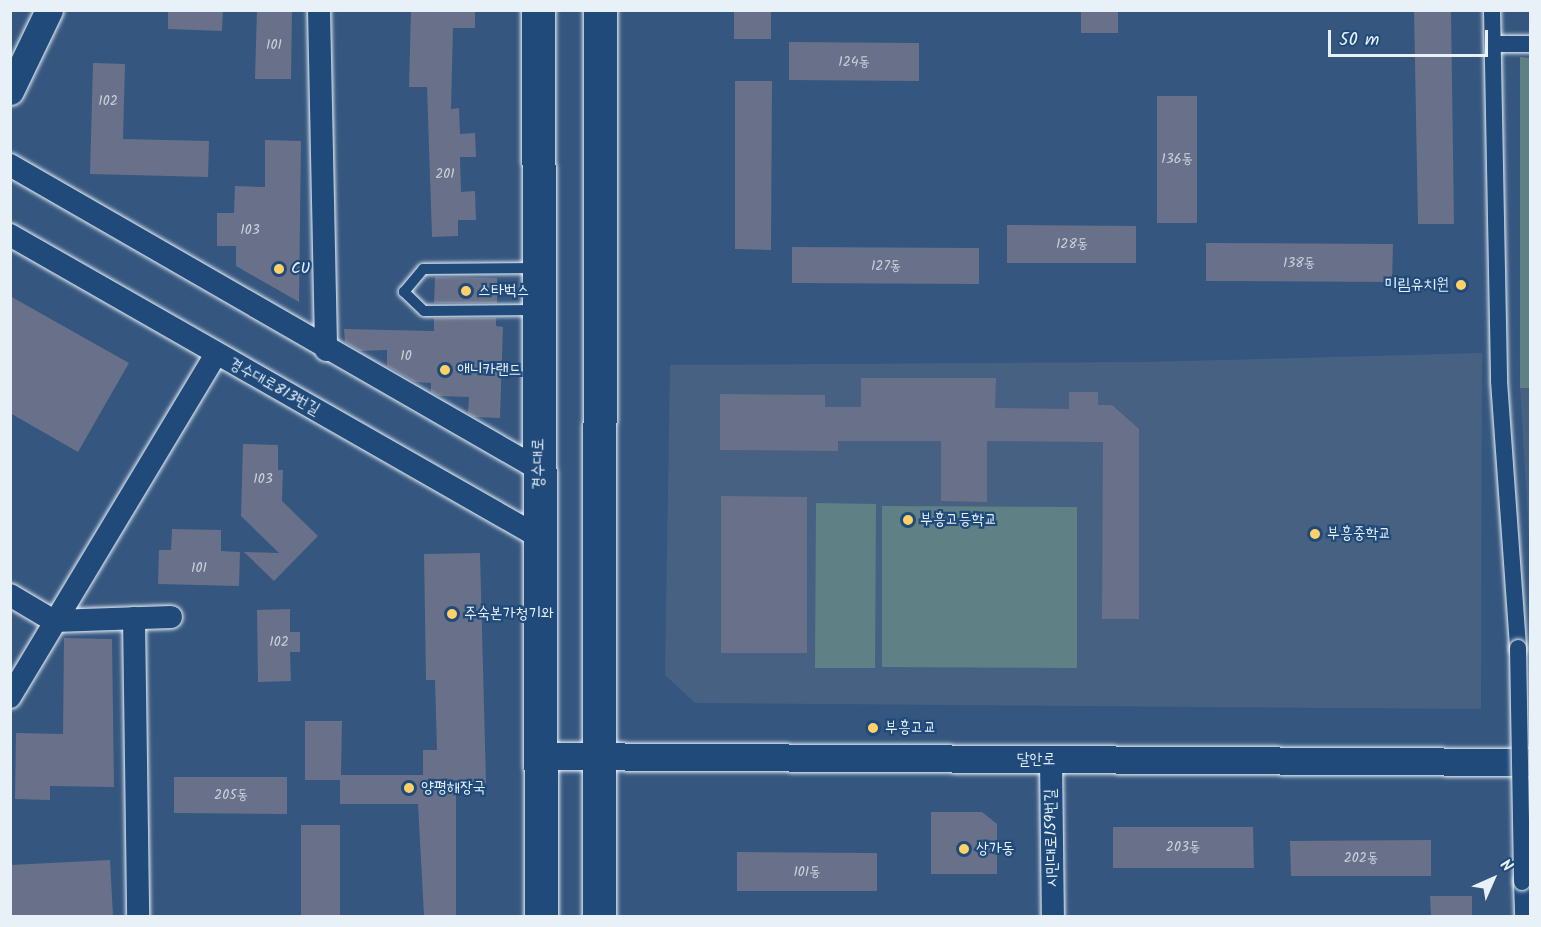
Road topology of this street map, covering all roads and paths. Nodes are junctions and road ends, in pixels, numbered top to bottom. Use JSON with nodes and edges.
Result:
{"nodes":[{"id":1,"x":49,"y":10,"type":"edge"},
{"id":2,"x":319,"y":10,"type":"edge"},
{"id":3,"x":538,"y":10,"type":"edge"},
{"id":4,"x":600,"y":10,"type":"edge"},
{"id":5,"x":1492,"y":10,"type":"edge"},
{"id":6,"x":1494,"y":44,"type":"junction"},
{"id":7,"x":1530,"y":44,"type":"edge"},
{"id":8,"x":10,"y":92,"type":"edge"},
{"id":9,"x":10,"y":165,"type":"edge"},
{"id":10,"x":10,"y":235,"type":"edge"},
{"id":11,"x":539,"y":267,"type":"junction"},
{"id":12,"x":539,"y":310,"type":"junction"},
{"id":13,"x":326,"y":350,"type":"junction"},
{"id":14,"x":216,"y":354,"type":"junction"},
{"id":15,"x":540,"y":470,"type":"junction"},
{"id":16,"x":539,"y":537,"type":"junction"},
{"id":17,"x":10,"y":595,"type":"edge"},
{"id":18,"x":171,"y":617,"type":"dead end"},
{"id":19,"x":134,"y":618,"type":"junction"},
{"id":20,"x":54,"y":621,"type":"junction"},
{"id":21,"x":10,"y":697,"type":"edge"},
{"id":22,"x":600,"y":754,"type":"junction"},
{"id":23,"x":541,"y":756,"type":"junction"},
{"id":24,"x":1051,"y":760,"type":"junction"},
{"id":25,"x":1530,"y":762,"type":"edge"},
{"id":26,"x":138,"y":916,"type":"edge"},
{"id":27,"x":542,"y":916,"type":"edge"},
{"id":28,"x":599,"y":916,"type":"edge"},
{"id":29,"x":1053,"y":916,"type":"edge"},
{"id":30,"x":1523,"y":916,"type":"edge"}],
"edges":[{"from":1,"to":8,"type":"street"},
{"from":2,"to":13,"type":"street"},
{"from":3,"to":11,"type":"main road","name":"경수대로"},
{"from":4,"to":22,"type":"main road"},
{"from":5,"to":6,"type":"street"},
{"from":6,"to":7,"type":"street"},
{"from":6,"to":30,"type":"street","bridge":true},
{"from":9,"to":13,"type":"street"},
{"from":10,"to":14,"type":"street","name":"경수대로813번길"},
{"from":11,"to":12,"type":"main road","name":"경수대로"},
{"from":11,"to":12,"type":"lane"},
{"from":12,"to":15,"type":"main road","name":"경수대로"},
{"from":13,"to":15,"type":"street"},
{"from":14,"to":16,"type":"street","name":"경수대로813번길"},
{"from":14,"to":20,"type":"street"},
{"from":15,"to":16,"type":"main road","name":"경수대로"},
{"from":16,"to":23,"type":"main road","name":"경수대로"},
{"from":17,"to":20,"type":"street"},
{"from":18,"to":19,"type":"street"},
{"from":19,"to":20,"type":"street"},
{"from":19,"to":26,"type":"street"},
{"from":20,"to":21,"type":"street"},
{"from":22,"to":23,"type":"street","name":"달안로"},
{"from":22,"to":24,"type":"street","name":"달안로"},
{"from":22,"to":28,"type":"main road"},
{"from":23,"to":27,"type":"main road","name":"경수대로"},
{"from":24,"to":25,"type":"street","name":"달안로"},
{"from":24,"to":29,"type":"street","name":"시민대로159번길"}]}
